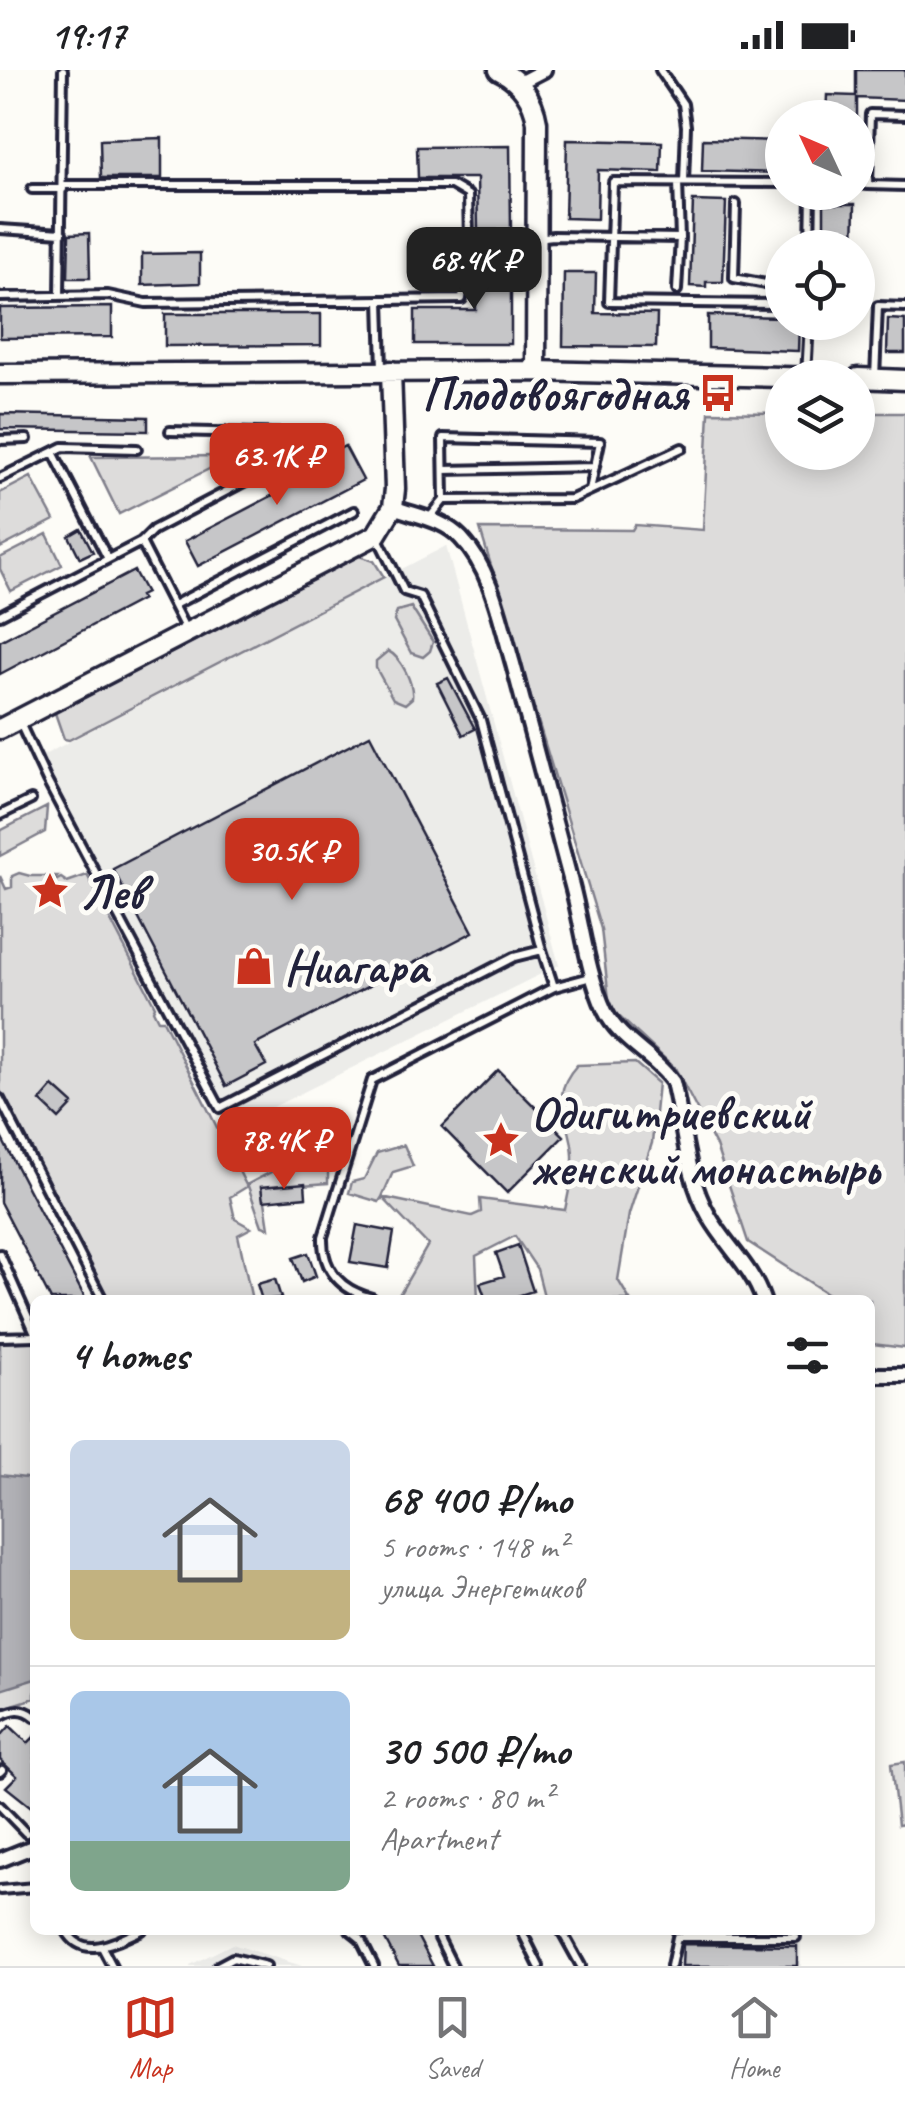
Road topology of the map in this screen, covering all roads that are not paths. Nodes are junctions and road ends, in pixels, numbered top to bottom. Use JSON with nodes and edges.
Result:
{"nodes":[{"id":1,"x":63,"y":70,"type":"edge"},
{"id":2,"x":500,"y":70,"type":"edge"},
{"id":3,"x":540,"y":70,"type":"edge"},
{"id":4,"x":660,"y":70,"type":"edge"},
{"id":5,"x":519,"y":82,"type":"junction"},
{"id":6,"x":875,"y":114,"type":"edge"},
{"id":7,"x":905,"y":115,"type":"edge"},
{"id":8,"x":681,"y":182,"type":"junction"},
{"id":9,"x":765,"y":182,"type":"edge"},
{"id":10,"x":875,"y":185,"type":"edge"},
{"id":11,"x":905,"y":186,"type":"edge"},
{"id":12,"x":62,"y":187,"type":"junction"},
{"id":13,"x":32,"y":190,"type":"dead end"},
{"id":14,"x":736,"y":204,"type":"dead end"},
{"id":15,"x":0,"y":229,"type":"edge"},
{"id":16,"x":62,"y":233,"type":"junction"},
{"id":17,"x":538,"y":236,"type":"junction"},
{"id":18,"x":613,"y":237,"type":"junction"},
{"id":19,"x":680,"y":238,"type":"junction"},
{"id":20,"x":470,"y":239,"type":"junction"},
{"id":21,"x":765,"y":284,"type":"edge"},
{"id":22,"x":677,"y":290,"type":"dead end"},
{"id":23,"x":0,"y":296,"type":"edge"},
{"id":24,"x":60,"y":296,"type":"junction"},
{"id":25,"x":380,"y":300,"type":"junction"},
{"id":26,"x":765,"y":304,"type":"edge"},
{"id":27,"x":905,"y":307,"type":"edge"},
{"id":28,"x":869,"y":360,"type":"edge"},
{"id":29,"x":536,"y":371,"type":"junction"},
{"id":30,"x":387,"y":372,"type":"junction"},
{"id":31,"x":0,"y":374,"type":"edge"},
{"id":32,"x":765,"y":376,"type":"edge"},
{"id":33,"x":875,"y":379,"type":"edge"},
{"id":34,"x":905,"y":380,"type":"edge"},
{"id":35,"x":170,"y":431,"type":"dead end"},
{"id":36,"x":28,"y":438,"type":"dead end"},
{"id":37,"x":0,"y":440,"type":"edge"},
{"id":38,"x":137,"y":448,"type":"dead end"},
{"id":39,"x":682,"y":448,"type":"dead end"},
{"id":40,"x":53,"y":452,"type":"junction"},
{"id":41,"x":594,"y":467,"type":"junction"},
{"id":42,"x":444,"y":470,"type":"junction"},
{"id":43,"x":0,"y":478,"type":"edge"},
{"id":44,"x":590,"y":490,"type":"junction"},
{"id":45,"x":444,"y":500,"type":"junction"},
{"id":46,"x":393,"y":507,"type":"junction"},
{"id":47,"x":354,"y":511,"type":"dead end"},
{"id":48,"x":430,"y":517,"type":"junction"},
{"id":49,"x":376,"y":534,"type":"junction"},
{"id":50,"x":141,"y":542,"type":"junction"},
{"id":51,"x":108,"y":559,"type":"junction"},
{"id":52,"x":174,"y":605,"type":"junction"},
{"id":53,"x":0,"y":615,"type":"edge"},
{"id":54,"x":188,"y":632,"type":"junction"},
{"id":55,"x":18,"y":720,"type":"junction"},
{"id":56,"x":0,"y":729,"type":"edge"},
{"id":57,"x":31,"y":800,"type":"dead end"},
{"id":58,"x":0,"y":815,"type":"edge"},
{"id":59,"x":542,"y":950,"type":"junction"},
{"id":60,"x":592,"y":977,"type":"junction"},
{"id":61,"x":554,"y":987,"type":"junction"},
{"id":62,"x":0,"y":1098,"type":"edge"},
{"id":63,"x":0,"y":1254,"type":"edge"},
{"id":64,"x":100,"y":1295,"type":"edge"},
{"id":65,"x":362,"y":1295,"type":"edge"},
{"id":66,"x":761,"y":1295,"type":"edge"},
{"id":67,"x":30,"y":1323,"type":"edge"},
{"id":68,"x":30,"y":1334,"type":"edge"},
{"id":69,"x":0,"y":1337,"type":"edge"},
{"id":70,"x":875,"y":1375,"type":"edge"},
{"id":71,"x":905,"y":1375,"type":"edge"},
{"id":72,"x":30,"y":1714,"type":"edge"},
{"id":73,"x":0,"y":1716,"type":"edge"},
{"id":74,"x":0,"y":1806,"type":"edge"},
{"id":75,"x":26,"y":1833,"type":"dead end"},
{"id":76,"x":30,"y":1848,"type":"edge"},
{"id":77,"x":0,"y":1860,"type":"edge"},
{"id":78,"x":30,"y":1887,"type":"edge"},
{"id":79,"x":0,"y":1890,"type":"edge"},
{"id":80,"x":69,"y":1935,"type":"edge"},
{"id":81,"x":131,"y":1935,"type":"edge"},
{"id":82,"x":356,"y":1935,"type":"edge"},
{"id":83,"x":438,"y":1935,"type":"edge"},
{"id":84,"x":524,"y":1935,"type":"edge"},
{"id":85,"x":564,"y":1935,"type":"edge"},
{"id":86,"x":796,"y":1937,"type":"dead end"},
{"id":87,"x":102,"y":1948,"type":"junction"},
{"id":88,"x":112,"y":1966,"type":"edge"},
{"id":89,"x":218,"y":1966,"type":"edge"},
{"id":90,"x":266,"y":1966,"type":"edge"},
{"id":91,"x":374,"y":1966,"type":"edge"},
{"id":92,"x":454,"y":1966,"type":"edge"},
{"id":93,"x":539,"y":1966,"type":"edge"},
{"id":94,"x":582,"y":1966,"type":"edge"},
{"id":95,"x":671,"y":1966,"type":"edge"}],
"edges":[{"from":1,"to":12,"type":"lane"},
{"from":2,"to":5,"type":"street"},
{"from":3,"to":5,"type":"street"},
{"from":4,"to":8,"type":"lane"},
{"from":5,"to":17,"type":"street"},
{"from":6,"to":7,"type":"lane"},
{"from":8,"to":9,"type":"lane"},
{"from":8,"to":18,"type":"lane"},
{"from":8,"to":19,"type":"lane"},
{"from":10,"to":11,"type":"lane"},
{"from":12,"to":13,"type":"lane"},
{"from":12,"to":16,"type":"lane"},
{"from":12,"to":20,"type":"lane"},
{"from":14,"to":21,"type":"lane"},
{"from":15,"to":16,"type":"lane"},
{"from":16,"to":24,"type":"lane"},
{"from":17,"to":18,"type":"lane"},
{"from":17,"to":20,"type":"lane"},
{"from":17,"to":29,"type":"street"},
{"from":18,"to":19,"type":"lane"},
{"from":18,"to":26,"type":"lane"},
{"from":19,"to":22,"type":"lane"},
{"from":20,"to":25,"type":"lane"},
{"from":23,"to":24,"type":"lane"},
{"from":24,"to":25,"type":"lane"},
{"from":25,"to":30,"type":"lane"},
{"from":27,"to":28,"type":"lane"},
{"from":29,"to":30,"type":"street"},
{"from":29,"to":32,"type":"street"},
{"from":30,"to":31,"type":"street"},
{"from":30,"to":46,"type":"street"},
{"from":33,"to":34,"type":"street"},
{"from":35,"to":50,"type":"lane"},
{"from":36,"to":37,"type":"lane"},
{"from":38,"to":40,"type":"lane"},
{"from":39,"to":44,"type":"lane"},
{"from":40,"to":43,"type":"lane"},
{"from":40,"to":51,"type":"lane"},
{"from":41,"to":42,"type":"lane"},
{"from":41,"to":42,"type":"lane"},
{"from":41,"to":44,"type":"lane"},
{"from":42,"to":45,"type":"lane"},
{"from":44,"to":45,"type":"lane"},
{"from":45,"to":48,"type":"lane"},
{"from":46,"to":48,"type":"street"},
{"from":46,"to":49,"type":"street"},
{"from":47,"to":52,"type":"lane"},
{"from":48,"to":60,"type":"street"},
{"from":49,"to":54,"type":"street"},
{"from":49,"to":59,"type":"lane"},
{"from":50,"to":51,"type":"lane"},
{"from":50,"to":52,"type":"lane"},
{"from":51,"to":53,"type":"lane"},
{"from":52,"to":54,"type":"lane"},
{"from":54,"to":55,"type":"street"},
{"from":55,"to":56,"type":"street"},
{"from":55,"to":59,"type":"lane"},
{"from":57,"to":58,"type":"lane"},
{"from":59,"to":61,"type":"lane"},
{"from":60,"to":61,"type":"lane"},
{"from":60,"to":66,"type":"street"},
{"from":61,"to":65,"type":"lane"},
{"from":62,"to":64,"type":"lane"},
{"from":63,"to":67,"type":"lane"},
{"from":68,"to":69,"type":"lane"},
{"from":70,"to":71,"type":"street"},
{"from":72,"to":73,"type":"lane"},
{"from":74,"to":75,"type":"lane"},
{"from":76,"to":77,"type":"street"},
{"from":78,"to":79,"type":"lane"},
{"from":80,"to":87,"type":"lane"},
{"from":81,"to":87,"type":"lane"},
{"from":82,"to":91,"type":"lane"},
{"from":83,"to":92,"type":"lane"},
{"from":84,"to":93,"type":"lane"},
{"from":85,"to":94,"type":"lane"},
{"from":86,"to":95,"type":"lane"},
{"from":87,"to":88,"type":"lane"},
{"from":89,"to":90,"type":"lane"}]}
